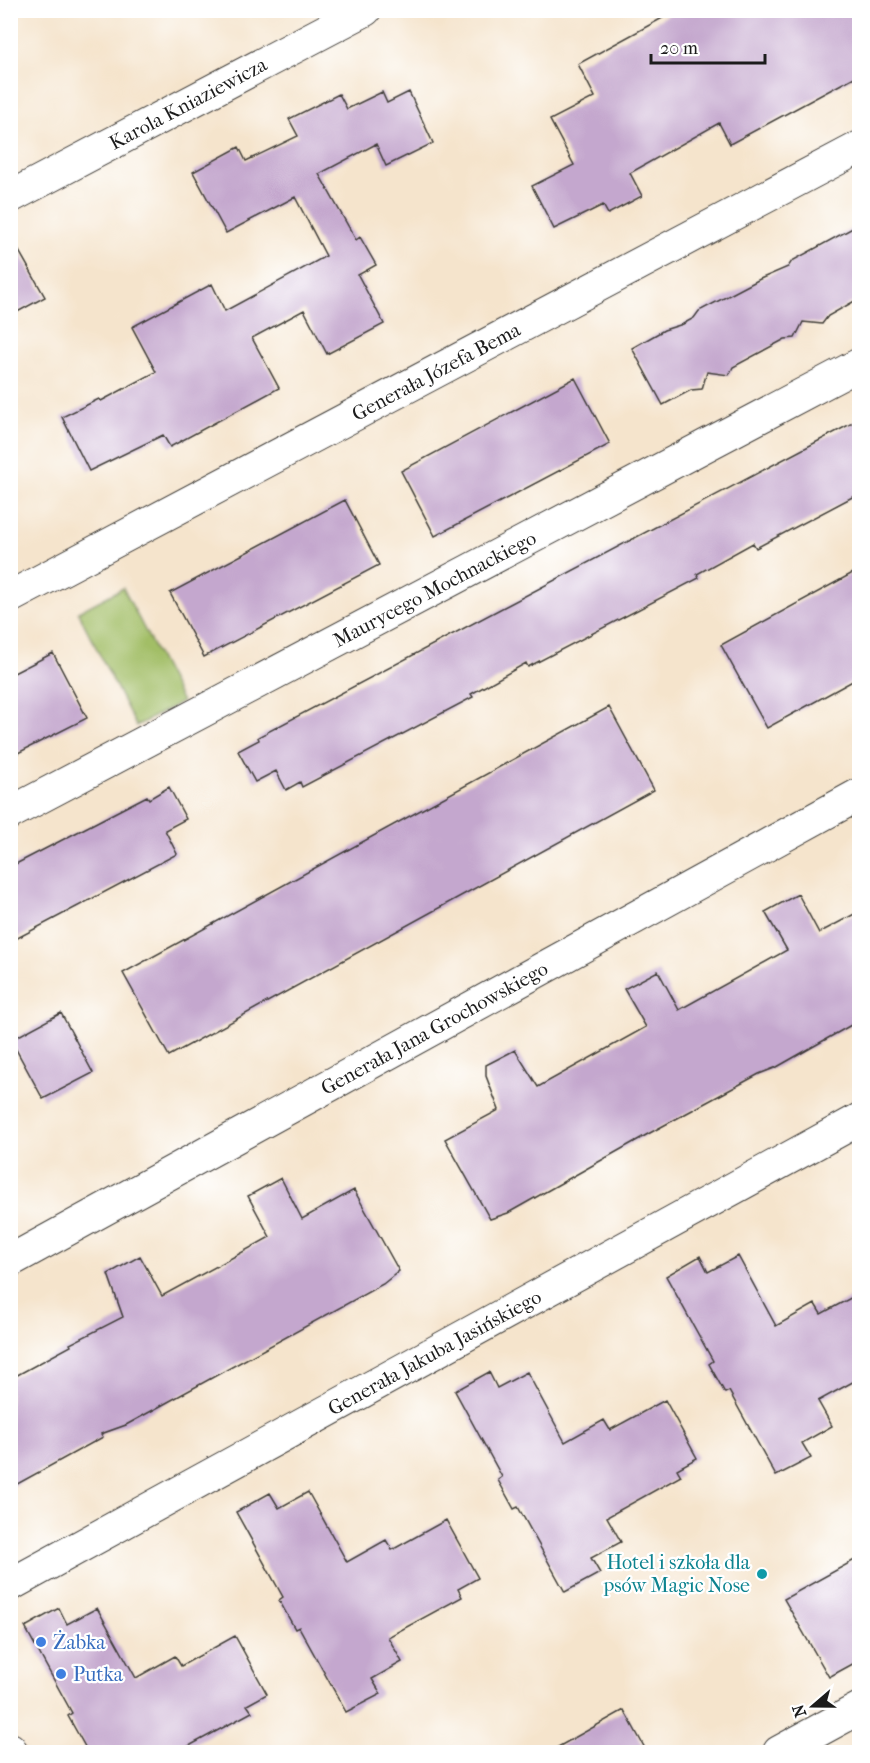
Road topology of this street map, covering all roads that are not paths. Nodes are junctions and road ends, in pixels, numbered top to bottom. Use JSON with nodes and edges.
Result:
{"nodes":[{"id":1,"x":365,"y":10,"type":"edge"},
{"id":2,"x":860,"y":147,"type":"edge"},
{"id":3,"x":10,"y":197,"type":"edge"},
{"id":4,"x":860,"y":364,"type":"edge"},
{"id":5,"x":10,"y":597,"type":"edge"},
{"id":6,"x":860,"y":794,"type":"edge"},
{"id":7,"x":10,"y":813,"type":"edge"},
{"id":8,"x":860,"y":1119,"type":"edge"},
{"id":9,"x":10,"y":1261,"type":"edge"},
{"id":10,"x":10,"y":1585,"type":"edge"},
{"id":11,"x":860,"y":1708,"type":"edge"},
{"id":12,"x":779,"y":1752,"type":"edge"}],
"edges":[{"from":1,"to":3,"type":"street","name":"Karola Kniaziewicza"},
{"from":2,"to":5,"type":"street","name":"Generała Józefa Bema"},
{"from":4,"to":7,"type":"street","name":"Maurycego Mochnackiego"},
{"from":6,"to":9,"type":"street","name":"Generała Jana Grochowskiego"},
{"from":8,"to":10,"type":"street","name":"Generała Jakuba Jasińskiego"},
{"from":11,"to":12,"type":"street"}]}
